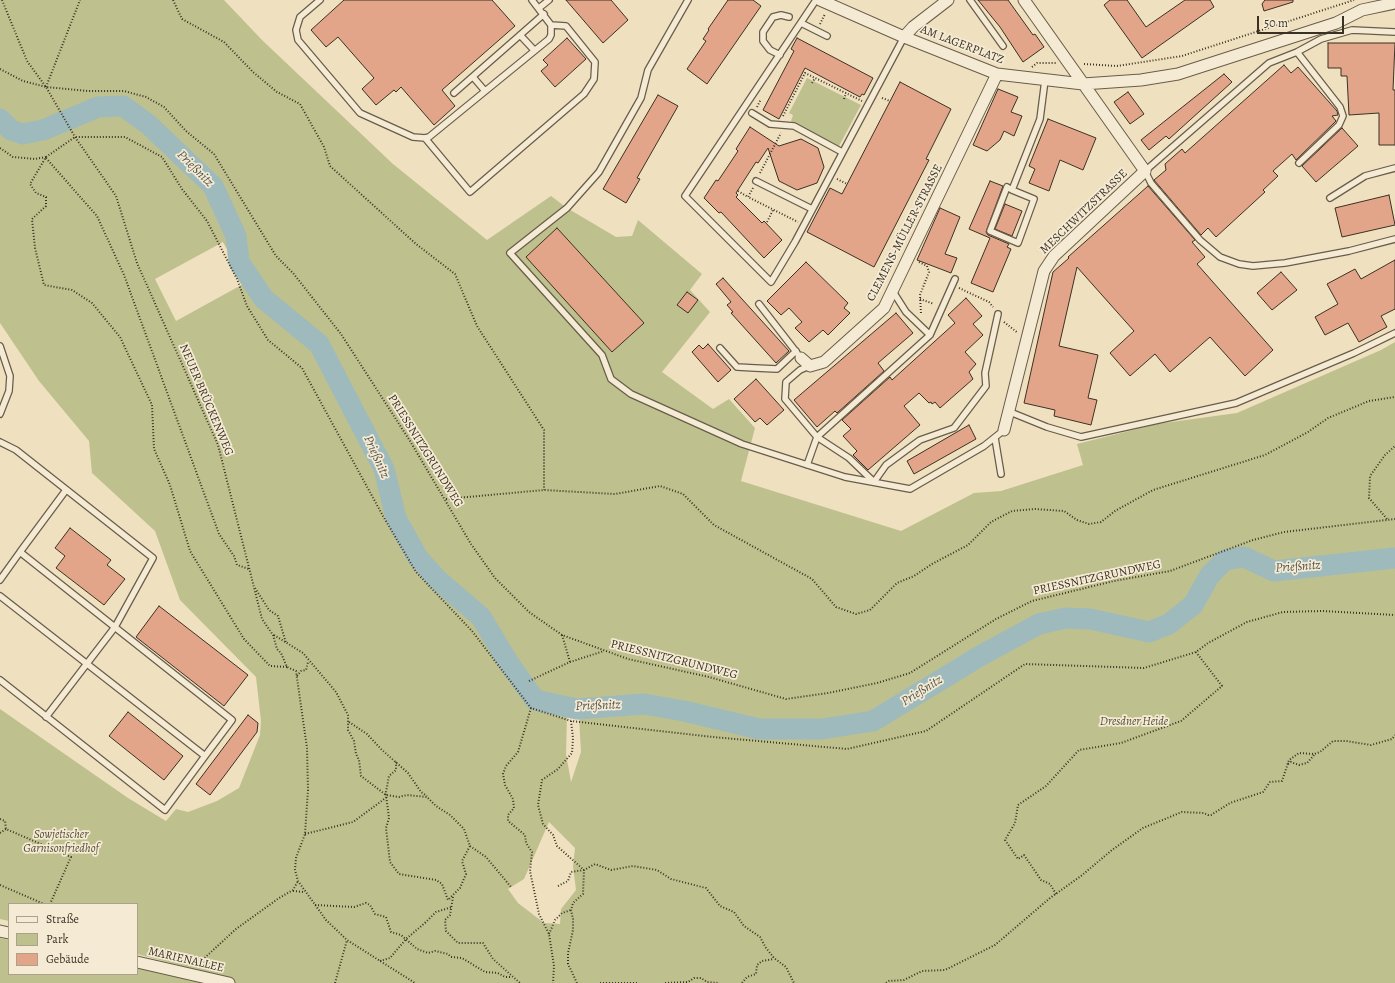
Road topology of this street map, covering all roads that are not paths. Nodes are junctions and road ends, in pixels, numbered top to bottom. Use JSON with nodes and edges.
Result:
{"nodes":[{"id":1,"x":320,"y":0,"type":"edge"},
{"id":2,"x":532,"y":0,"type":"edge"},
{"id":3,"x":549,"y":0,"type":"edge"},
{"id":4,"x":688,"y":0,"type":"edge"},
{"id":5,"x":816,"y":0,"type":"edge"},
{"id":6,"x":820,"y":0,"type":"edge"},
{"id":7,"x":970,"y":0,"type":"edge"},
{"id":8,"x":1024,"y":0,"type":"edge"},
{"id":9,"x":946,"y":1,"type":"edge"},
{"id":10,"x":1395,"y":3,"type":"edge"},
{"id":11,"x":838,"y":4,"type":"edge"},
{"id":12,"x":1362,"y":5,"type":"edge"},
{"id":13,"x":539,"y":8,"type":"junction"},
{"id":14,"x":544,"y":14,"type":"junction"},
{"id":15,"x":789,"y":17,"type":"dead end"},
{"id":16,"x":801,"y":23,"type":"junction"},
{"id":17,"x":551,"y":25,"type":"junction"},
{"id":18,"x":1395,"y":32,"type":"edge"},
{"id":19,"x":520,"y":35,"type":"junction"},
{"id":20,"x":827,"y":36,"type":"dead end"},
{"id":21,"x":904,"y":37,"type":"junction"},
{"id":22,"x":1003,"y":46,"type":"dead end"},
{"id":23,"x":534,"y":50,"type":"junction"},
{"id":24,"x":1297,"y":52,"type":"junction"},
{"id":25,"x":780,"y":55,"type":"junction"},
{"id":26,"x":997,"y":74,"type":"junction"},
{"id":27,"x":473,"y":76,"type":"junction"},
{"id":28,"x":1045,"y":80,"type":"junction"},
{"id":29,"x":1083,"y":84,"type":"junction"},
{"id":30,"x":485,"y":91,"type":"junction"},
{"id":31,"x":454,"y":93,"type":"dead end"},
{"id":32,"x":752,"y":113,"type":"dead end"},
{"id":33,"x":425,"y":138,"type":"junction"},
{"id":34,"x":842,"y":152,"type":"junction"},
{"id":35,"x":1299,"y":162,"type":"dead end"},
{"id":36,"x":1395,"y":168,"type":"edge"},
{"id":37,"x":1145,"y":171,"type":"junction"},
{"id":38,"x":756,"y":181,"type":"road end"},
{"id":39,"x":1012,"y":190,"type":"junction"},
{"id":40,"x":1330,"y":198,"type":"dead end"},
{"id":41,"x":812,"y":209,"type":"junction"},
{"id":42,"x":1395,"y":239,"type":"edge"},
{"id":43,"x":955,"y":279,"type":"dead end"},
{"id":44,"x":892,"y":290,"type":"junction"},
{"id":45,"x":759,"y":304,"type":"dead end"},
{"id":46,"x":998,"y":314,"type":"dead end"},
{"id":47,"x":1395,"y":333,"type":"edge"},
{"id":48,"x":930,"y":335,"type":"junction"},
{"id":49,"x":0,"y":346,"type":"edge"},
{"id":50,"x":720,"y":348,"type":"dead end"},
{"id":51,"x":798,"y":355,"type":"junction"},
{"id":52,"x":810,"y":366,"type":"junction"},
{"id":53,"x":1010,"y":412,"type":"junction"},
{"id":54,"x":0,"y":414,"type":"edge"},
{"id":55,"x":1004,"y":430,"type":"joint"},
{"id":56,"x":817,"y":437,"type":"junction"},
{"id":57,"x":995,"y":438,"type":"junction"},
{"id":58,"x":0,"y":442,"type":"edge"},
{"id":59,"x":807,"y":465,"type":"junction"},
{"id":60,"x":1001,"y":474,"type":"dead end"},
{"id":61,"x":874,"y":482,"type":"junction"},
{"id":62,"x":66,"y":490,"type":"junction"},
{"id":63,"x":20,"y":552,"type":"junction"},
{"id":64,"x":0,"y":580,"type":"edge"},
{"id":65,"x":0,"y":596,"type":"edge"},
{"id":66,"x":115,"y":627,"type":"junction"},
{"id":67,"x":87,"y":663,"type":"junction"},
{"id":68,"x":0,"y":680,"type":"edge"},
{"id":69,"x":46,"y":717,"type":"junction"},
{"id":70,"x":205,"y":756,"type":"junction"},
{"id":71,"x":138,"y":962,"type":"edge"},
{"id":72,"x":229,"y":983,"type":"edge"}],
"edges":[{"from":1,"to":33,"type":"lane"},
{"from":2,"to":13,"type":"lane"},
{"from":3,"to":13,"type":"lane"},
{"from":4,"to":59,"type":"lane"},
{"from":5,"to":16,"type":"lane"},
{"from":6,"to":11,"type":"street","name":"AM LAGERPLATZ"},
{"from":7,"to":22,"type":"lane"},
{"from":8,"to":29,"type":"street","name":"MESCHWITZSTRASSE"},
{"from":9,"to":21,"type":"street","name":"AM LAGERPLATZ"},
{"from":10,"to":12,"type":"street","name":"AM LAGERPLATZ"},
{"from":11,"to":21,"type":"street","name":"AM LAGERPLATZ"},
{"from":12,"to":29,"type":"street","name":"AM LAGERPLATZ"},
{"from":13,"to":14,"type":"lane"},
{"from":14,"to":17,"type":"lane"},
{"from":14,"to":19,"type":"lane"},
{"from":15,"to":25,"type":"lane"},
{"from":16,"to":20,"type":"lane"},
{"from":16,"to":25,"type":"lane"},
{"from":17,"to":23,"type":"lane"},
{"from":17,"to":33,"type":"lane"},
{"from":18,"to":24,"type":"lane"},
{"from":19,"to":23,"type":"lane"},
{"from":19,"to":27,"type":"lane"},
{"from":21,"to":26,"type":"street","name":"AM LAGERPLATZ"},
{"from":21,"to":34,"type":"lane"},
{"from":23,"to":30,"type":"lane"},
{"from":24,"to":35,"type":"lane"},
{"from":24,"to":37,"type":"lane"},
{"from":25,"to":41,"type":"lane"},
{"from":26,"to":28,"type":"street","name":"AM LAGERPLATZ"},
{"from":26,"to":44,"type":"street","name":"CLEMENS-MÜLLER-STRASSE"},
{"from":27,"to":30,"type":"lane"},
{"from":27,"to":31,"type":"lane"},
{"from":28,"to":29,"type":"street","name":"AM LAGERPLATZ"},
{"from":28,"to":39,"type":"lane"},
{"from":29,"to":37,"type":"street","name":"MESCHWITZSTRASSE"},
{"from":30,"to":33,"type":"lane"},
{"from":32,"to":34,"type":"lane"},
{"from":34,"to":41,"type":"lane"},
{"from":36,"to":40,"type":"lane"},
{"from":37,"to":42,"type":"lane"},
{"from":37,"to":53,"type":"street","name":"MESCHWITZSTRASSE"},
{"from":38,"to":41,"type":"lane"},
{"from":39,"to":39,"type":"lane"},
{"from":43,"to":48,"type":"lane"},
{"from":44,"to":48,"type":"lane"},
{"from":44,"to":52,"type":"street","name":"CLEMENS-MÜLLER-STRASSE"},
{"from":45,"to":51,"type":"lane"},
{"from":46,"to":61,"type":"lane"},
{"from":47,"to":53,"type":"lane"},
{"from":48,"to":56,"type":"lane"},
{"from":49,"to":54,"type":"lane"},
{"from":50,"to":51,"type":"lane"},
{"from":51,"to":52,"type":"street"},
{"from":52,"to":56,"type":"lane"},
{"from":53,"to":55,"type":"street","name":"MESCHWITZSTRASSE"},
{"from":55,"to":57,"type":"lane"},
{"from":56,"to":59,"type":"lane"},
{"from":56,"to":61,"type":"lane"},
{"from":57,"to":60,"type":"lane"},
{"from":57,"to":61,"type":"lane"},
{"from":58,"to":62,"type":"lane"},
{"from":59,"to":61,"type":"lane"},
{"from":62,"to":63,"type":"lane"},
{"from":62,"to":66,"type":"lane"},
{"from":63,"to":64,"type":"lane"},
{"from":63,"to":66,"type":"lane"},
{"from":65,"to":67,"type":"lane"},
{"from":66,"to":67,"type":"lane"},
{"from":66,"to":70,"type":"lane"},
{"from":67,"to":69,"type":"lane"},
{"from":67,"to":70,"type":"lane"},
{"from":68,"to":69,"type":"lane"},
{"from":69,"to":70,"type":"lane"},
{"from":71,"to":72,"type":"street","name":"MARIENALLEE"}]}
